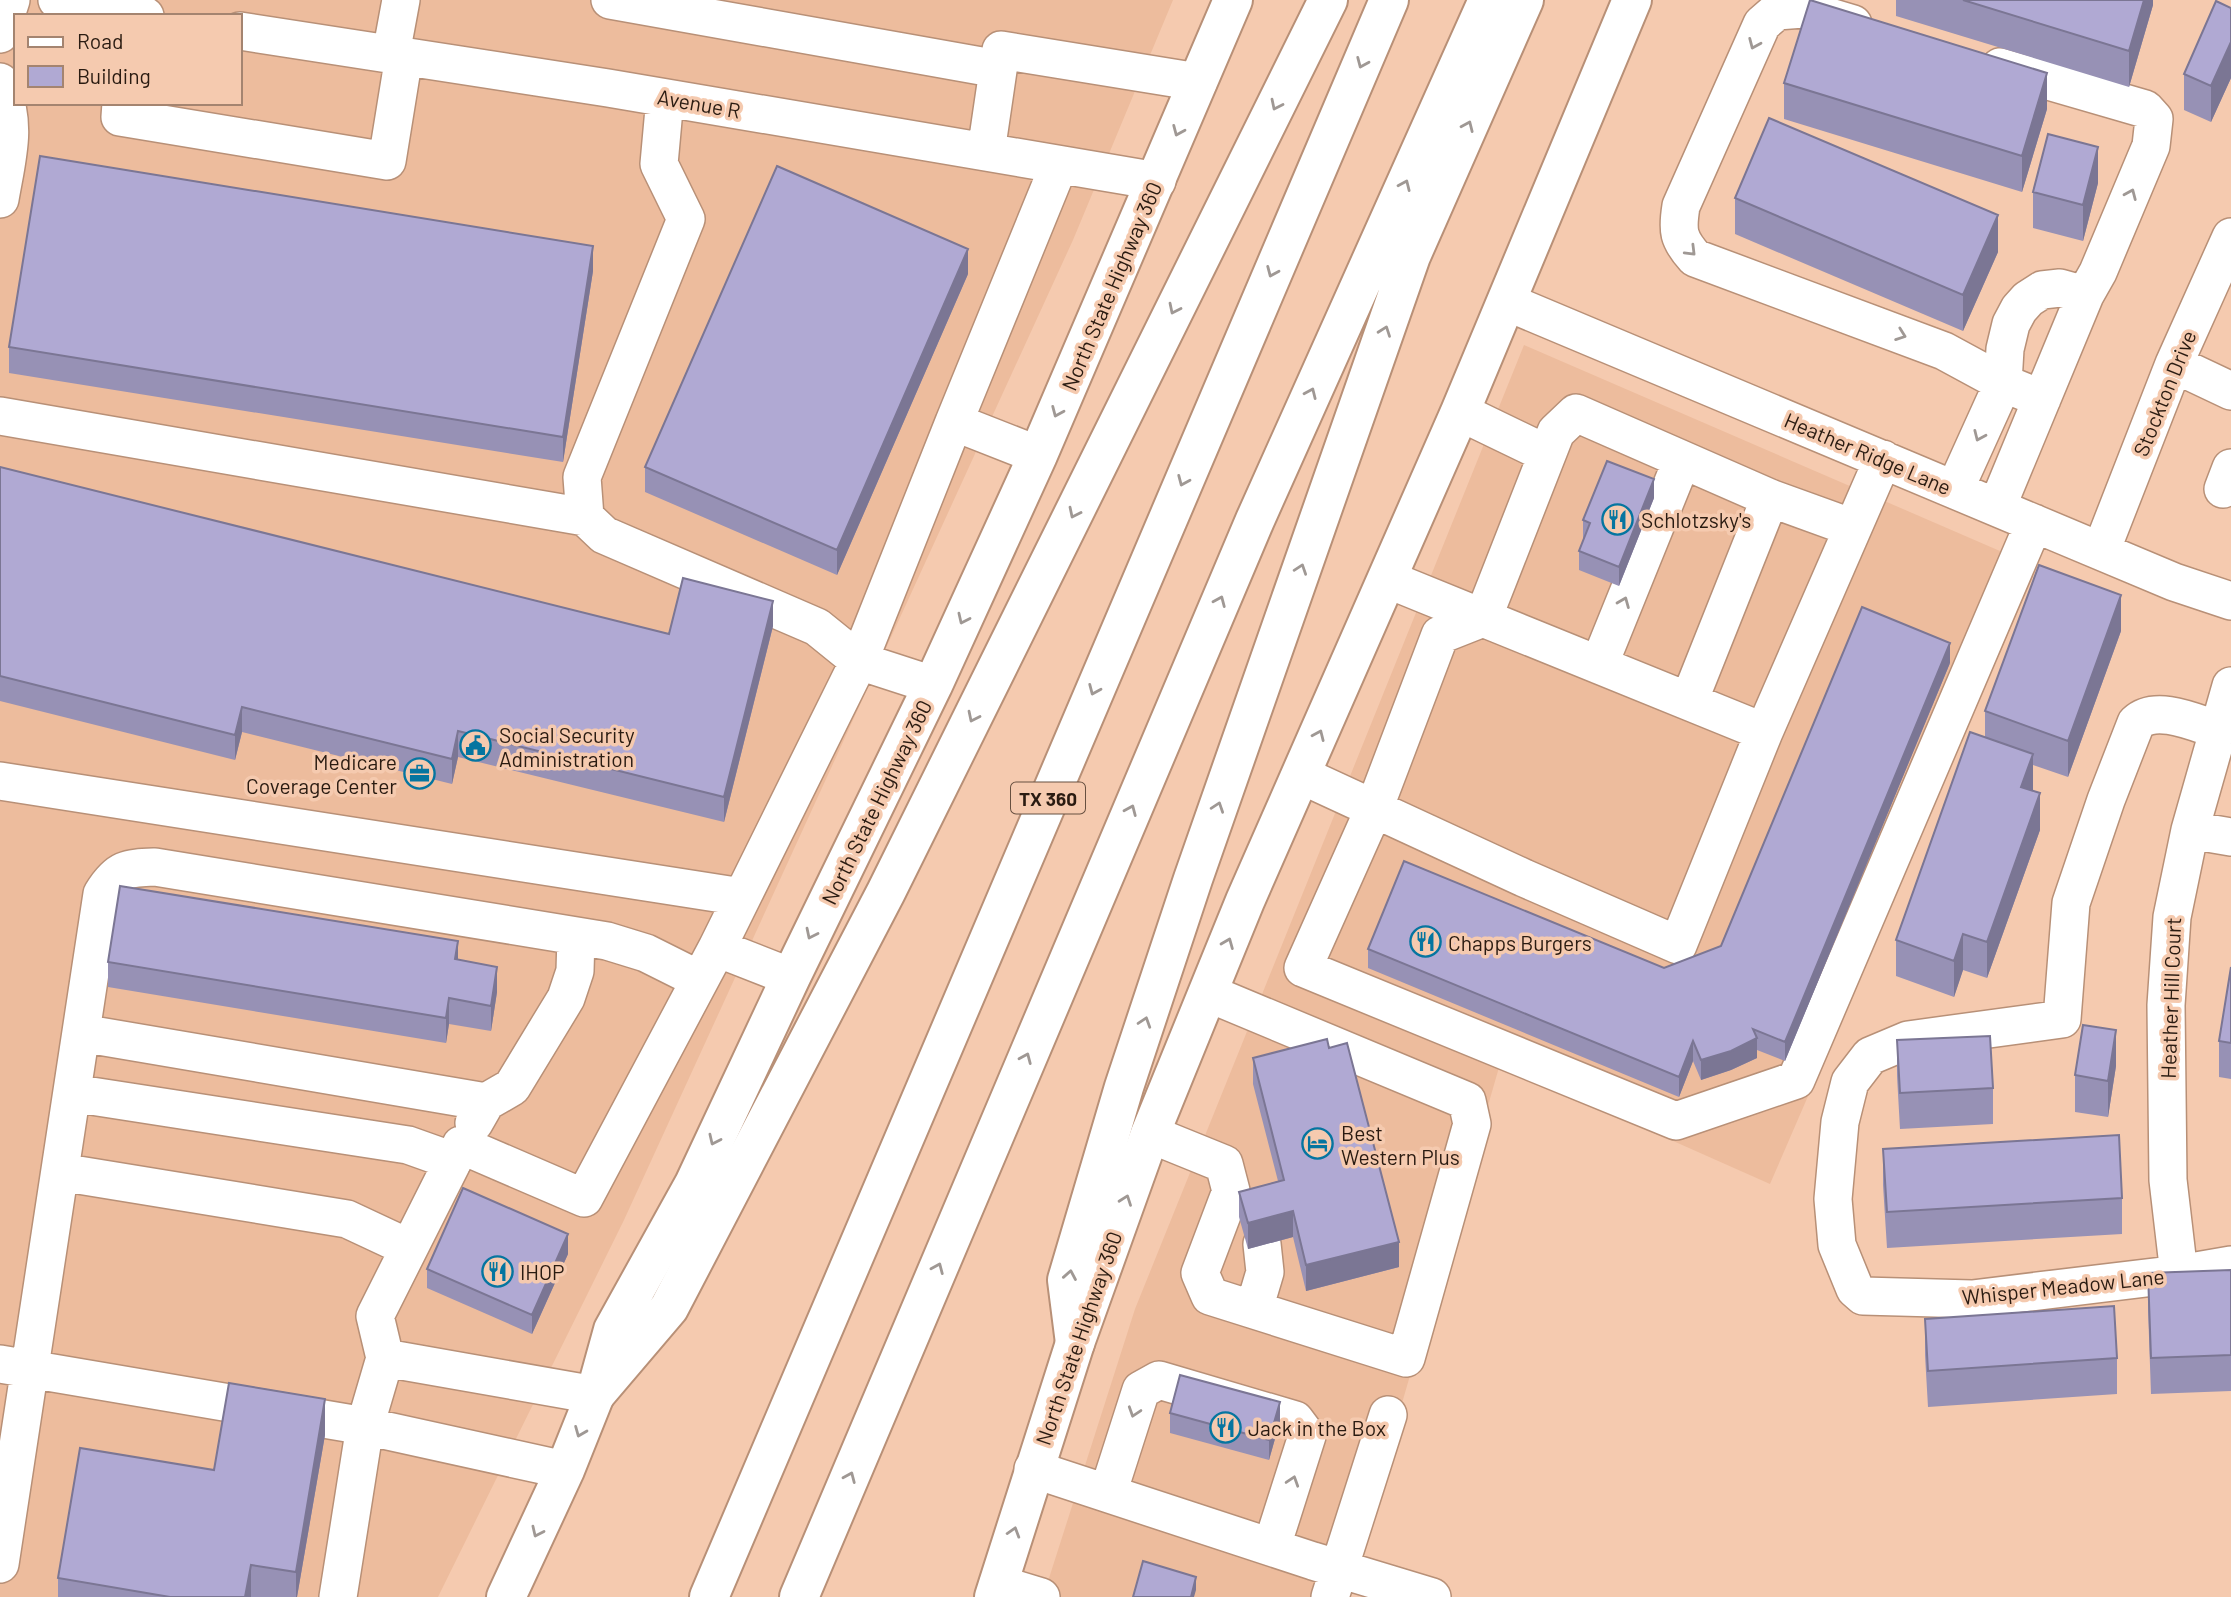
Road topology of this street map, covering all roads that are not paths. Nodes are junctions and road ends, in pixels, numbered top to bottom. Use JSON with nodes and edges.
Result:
{"nodes":[{"id":1,"x":11,"y":0,"type":"edge"},
{"id":2,"x":57,"y":0,"type":"edge"},
{"id":3,"x":401,"y":0,"type":"edge"},
{"id":4,"x":610,"y":0,"type":"edge"},
{"id":5,"x":1233,"y":0,"type":"edge"},
{"id":6,"x":1328,"y":0,"type":"edge"},
{"id":7,"x":1389,"y":0,"type":"edge"},
{"id":8,"x":1488,"y":0,"type":"edge"},
{"id":9,"x":1524,"y":0,"type":"edge"},
{"id":10,"x":1632,"y":0,"type":"edge"},
{"id":11,"x":132,"y":14,"type":"edge"},
{"id":12,"x":242,"y":31,"type":"edge"},
{"id":13,"x":1882,"y":32,"type":"edge"},
{"id":14,"x":0,"y":34,"type":"edge"},
{"id":15,"x":397,"y":55,"type":"junction"},
{"id":16,"x":1974,"y":59,"type":"edge"},
{"id":17,"x":998,"y":69,"type":"junction"},
{"id":18,"x":0,"y":82,"type":"edge"},
{"id":19,"x":1198,"y":82,"type":"junction"},
{"id":20,"x":664,"y":98,"type":"junction"},
{"id":21,"x":121,"y":105,"type":"edge"},
{"id":22,"x":986,"y":152,"type":"junction"},
{"id":23,"x":1059,"y":165,"type":"junction"},
{"id":24,"x":1157,"y":181,"type":"junction"},
{"id":25,"x":0,"y":199,"type":"edge"},
{"id":26,"x":2231,"y":237,"type":"edge"},
{"id":27,"x":2085,"y":295,"type":"junction"},
{"id":28,"x":1507,"y":302,"type":"junction"},
{"id":29,"x":2174,"y":365,"type":"junction"},
{"id":30,"x":2003,"y":383,"type":"junction"},
{"id":31,"x":2231,"y":391,"type":"edge"},
{"id":32,"x":2042,"y":399,"type":"junction"},
{"id":33,"x":1460,"y":412,"type":"junction"},
{"id":34,"x":0,"y":415,"type":"edge"},
{"id":35,"x":954,"y":422,"type":"junction"},
{"id":36,"x":1547,"y":454,"type":"junction"},
{"id":37,"x":1038,"y":455,"type":"junction"},
{"id":38,"x":1883,"y":459,"type":"junction"},
{"id":39,"x":1682,"y":460,"type":"junction"},
{"id":40,"x":1955,"y":489,"type":"junction"},
{"id":41,"x":1770,"y":498,"type":"junction"},
{"id":42,"x":1997,"y":507,"type":"junction"},
{"id":43,"x":585,"y":517,"type":"junction"},
{"id":44,"x":2034,"y":523,"type":"junction"},
{"id":45,"x":1853,"y":528,"type":"junction"},
{"id":46,"x":2101,"y":551,"type":"junction"},
{"id":47,"x":1387,"y":579,"type":"junction"},
{"id":48,"x":2231,"y":601,"type":"edge"},
{"id":49,"x":1483,"y":618,"type":"junction"},
{"id":50,"x":859,"y":661,"type":"junction"},
{"id":51,"x":1599,"y":665,"type":"junction"},
{"id":52,"x":933,"y":685,"type":"junction"},
{"id":53,"x":2231,"y":686,"type":"edge"},
{"id":54,"x":1689,"y":701,"type":"junction"},
{"id":55,"x":1764,"y":732,"type":"junction"},
{"id":56,"x":2215,"y":741,"type":"junction"},
{"id":57,"x":1301,"y":775,"type":"junction"},
{"id":58,"x":0,"y":781,"type":"edge"},
{"id":59,"x":1374,"y":809,"type":"junction"},
{"id":60,"x":2190,"y":830,"type":"junction"},
{"id":61,"x":2231,"y":837,"type":"edge"},
{"id":62,"x":742,"y":897,"type":"junction"},
{"id":63,"x":576,"y":937,"type":"junction"},
{"id":64,"x":717,"y":948,"type":"junction"},
{"id":65,"x":791,"y":977,"type":"junction"},
{"id":66,"x":700,"y":980,"type":"junction"},
{"id":67,"x":1208,"y":993,"type":"junction"},
{"id":68,"x":81,"y":1033,"type":"junction"},
{"id":69,"x":72,"y":1093,"type":"junction"},
{"id":70,"x":486,"y":1102,"type":"junction"},
{"id":71,"x":1150,"y":1134,"type":"junction"},
{"id":72,"x":457,"y":1153,"type":"junction"},
{"id":73,"x":60,"y":1172,"type":"junction"},
{"id":74,"x":1249,"y":1216,"type":"junction"},
{"id":75,"x":409,"y":1248,"type":"junction"},
{"id":76,"x":2231,"y":1265,"type":"edge"},
{"id":77,"x":2179,"y":1274,"type":"junction"},
{"id":78,"x":1254,"y":1309,"type":"junction"},
{"id":79,"x":1075,"y":1343,"type":"junction"},
{"id":80,"x":385,"y":1359,"type":"junction"},
{"id":81,"x":15,"y":1367,"type":"edge"},
{"id":82,"x":596,"y":1395,"type":"junction"},
{"id":83,"x":1388,"y":1415,"type":"dead end"},
{"id":84,"x":365,"y":1426,"type":"junction"},
{"id":85,"x":1033,"y":1469,"type":"junction"},
{"id":86,"x":565,"y":1470,"type":"junction"},
{"id":87,"x":1108,"y":1493,"type":"junction"},
{"id":88,"x":823,"y":1540,"type":"junction"},
{"id":89,"x":1272,"y":1546,"type":"junction"},
{"id":90,"x":0,"y":1564,"type":"edge"},
{"id":91,"x":1334,"y":1583,"type":"edge"},
{"id":92,"x":996,"y":1591,"type":"edge"},
{"id":93,"x":338,"y":1597,"type":"edge"},
{"id":94,"x":506,"y":1597,"type":"edge"},
{"id":95,"x":709,"y":1597,"type":"edge"},
{"id":96,"x":799,"y":1597,"type":"edge"},
{"id":97,"x":814,"y":1597,"type":"edge"},
{"id":98,"x":1041,"y":1597,"type":"edge"},
{"id":99,"x":1432,"y":1597,"type":"edge"}],
"edges":[{"from":1,"to":14,"type":"street"},
{"from":2,"to":11,"type":"street"},
{"from":3,"to":15,"type":"street"},
{"from":4,"to":17,"type":"street"},
{"from":5,"to":19,"type":"main road","name":"North State Highway 360"},
{"from":6,"to":82,"type":"main road","one_way":true},
{"from":7,"to":95,"type":"main road","number":"TX 360","one_way":true},
{"from":88,"to":8,"type":"main road","one_way":true},
{"from":79,"to":9,"type":"main road","one_way":true},
{"from":10,"to":28,"type":"main road","name":"North State Highway 360"},
{"from":12,"to":15,"type":"street","name":"Avenue R"},
{"from":13,"to":30,"type":"street","one_way":true},
{"from":15,"to":20,"type":"street","name":"Avenue R"},
{"from":15,"to":21,"type":"street"},
{"from":27,"to":16,"type":"street","one_way":true},
{"from":17,"to":19,"type":"street"},
{"from":17,"to":22,"type":"street"},
{"from":18,"to":25,"type":"street"},
{"from":19,"to":24,"type":"main road","name":"North State Highway 360","one_way":true},
{"from":20,"to":22,"type":"street","name":"Avenue R"},
{"from":20,"to":43,"type":"street"},
{"from":22,"to":23,"type":"street","name":"Avenue R"},
{"from":23,"to":24,"type":"street","name":"Avenue R"},
{"from":23,"to":35,"type":"street"},
{"from":24,"to":37,"type":"main road","name":"North State Highway 360","one_way":true},
{"from":26,"to":29,"type":"street","name":"Stockton Drive"},
{"from":27,"to":30,"type":"street"},
{"from":27,"to":32,"type":"street"},
{"from":28,"to":33,"type":"main road","name":"North State Highway 360"},
{"from":28,"to":38,"type":"street","name":"Heather Ridge Lane"},
{"from":29,"to":31,"type":"street"},
{"from":29,"to":46,"type":"street","name":"Stockton Drive"},
{"from":30,"to":32,"type":"street"},
{"from":30,"to":40,"type":"street","one_way":true},
{"from":32,"to":42,"type":"street"},
{"from":33,"to":36,"type":"street"},
{"from":33,"to":47,"type":"main road","name":"North State Highway 360"},
{"from":34,"to":43,"type":"street"},
{"from":35,"to":37,"type":"street"},
{"from":35,"to":50,"type":"street"},
{"from":36,"to":39,"type":"street"},
{"from":36,"to":49,"type":"street"},
{"from":37,"to":52,"type":"main road","name":"North State Highway 360","one_way":true},
{"from":38,"to":40,"type":"street","name":"Heather Ridge Lane"},
{"from":38,"to":45,"type":"street"},
{"from":39,"to":41,"type":"street"},
{"from":51,"to":39,"type":"street","one_way":true},
{"from":40,"to":42,"type":"street","name":"Heather Ridge Lane"},
{"from":41,"to":45,"type":"street"},
{"from":41,"to":54,"type":"street"},
{"from":42,"to":44,"type":"street","name":"Heather Ridge Lane"},
{"from":43,"to":50,"type":"street"},
{"from":44,"to":46,"type":"street","name":"Heather Ridge Lane"},
{"from":44,"to":59,"type":"street"},
{"from":45,"to":55,"type":"street"},
{"from":46,"to":48,"type":"street","name":"Heather Ridge Lane"},
{"from":47,"to":49,"type":"street"},
{"from":57,"to":47,"type":"main road","name":"North State Highway 360","one_way":true},
{"from":49,"to":51,"type":"street"},
{"from":49,"to":59,"type":"street"},
{"from":50,"to":52,"type":"street"},
{"from":50,"to":62,"type":"street"},
{"from":51,"to":54,"type":"street"},
{"from":52,"to":65,"type":"main road","name":"North State Highway 360","one_way":true},
{"from":53,"to":56,"type":"street","name":"Heather Hill Court"},
{"from":54,"to":55,"type":"street"},
{"from":55,"to":59,"type":"street"},
{"from":56,"to":60,"type":"street","name":"Heather Hill Court"},
{"from":56,"to":77,"type":"street","name":"Whisper Meadow Lane"},
{"from":57,"to":59,"type":"street"},
{"from":67,"to":57,"type":"main road","name":"North State Highway 360","one_way":true},
{"from":58,"to":62,"type":"street"},
{"from":60,"to":61,"type":"street"},
{"from":60,"to":77,"type":"street","name":"Heather Hill Court"},
{"from":62,"to":64,"type":"street"},
{"from":63,"to":66,"type":"street"},
{"from":63,"to":68,"type":"street"},
{"from":63,"to":70,"type":"street"},
{"from":64,"to":65,"type":"street"},
{"from":64,"to":66,"type":"street"},
{"from":65,"to":82,"type":"main road","name":"North State Highway 360","one_way":true},
{"from":66,"to":72,"type":"street"},
{"from":67,"to":71,"type":"main road","name":"North State Highway 360"},
{"from":67,"to":78,"type":"street"},
{"from":68,"to":69,"type":"street"},
{"from":68,"to":70,"type":"street"},
{"from":69,"to":72,"type":"street"},
{"from":69,"to":73,"type":"street"},
{"from":70,"to":72,"type":"street"},
{"from":71,"to":74,"type":"street"},
{"from":79,"to":71,"type":"main road","name":"North State Highway 360","one_way":true},
{"from":72,"to":75,"type":"street"},
{"from":73,"to":75,"type":"street"},
{"from":73,"to":81,"type":"street"},
{"from":74,"to":78,"type":"street"},
{"from":74,"to":78,"type":"street"},
{"from":75,"to":80,"type":"street"},
{"from":76,"to":77,"type":"street","name":"Whisper Meadow Lane"},
{"from":79,"to":85,"type":"main road","name":"North State Highway 360"},
{"from":80,"to":82,"type":"street"},
{"from":80,"to":84,"type":"street"},
{"from":81,"to":84,"type":"street"},
{"from":81,"to":90,"type":"street"},
{"from":82,"to":86,"type":"main road","name":"North State Highway 360","one_way":true},
{"from":83,"to":91,"type":"street"},
{"from":84,"to":86,"type":"street"},
{"from":84,"to":93,"type":"street"},
{"from":85,"to":87,"type":"street"},
{"from":92,"to":85,"type":"main road","name":"North State Highway 360","one_way":true},
{"from":86,"to":94,"type":"main road","name":"North State Highway 360","one_way":true},
{"from":87,"to":89,"type":"street"},
{"from":89,"to":87,"type":"street","one_way":true},
{"from":88,"to":96,"type":"main road"},
{"from":88,"to":97,"type":"main road"},
{"from":89,"to":91,"type":"street"},
{"from":91,"to":99,"type":"street"},
{"from":92,"to":98,"type":"street"}]}
